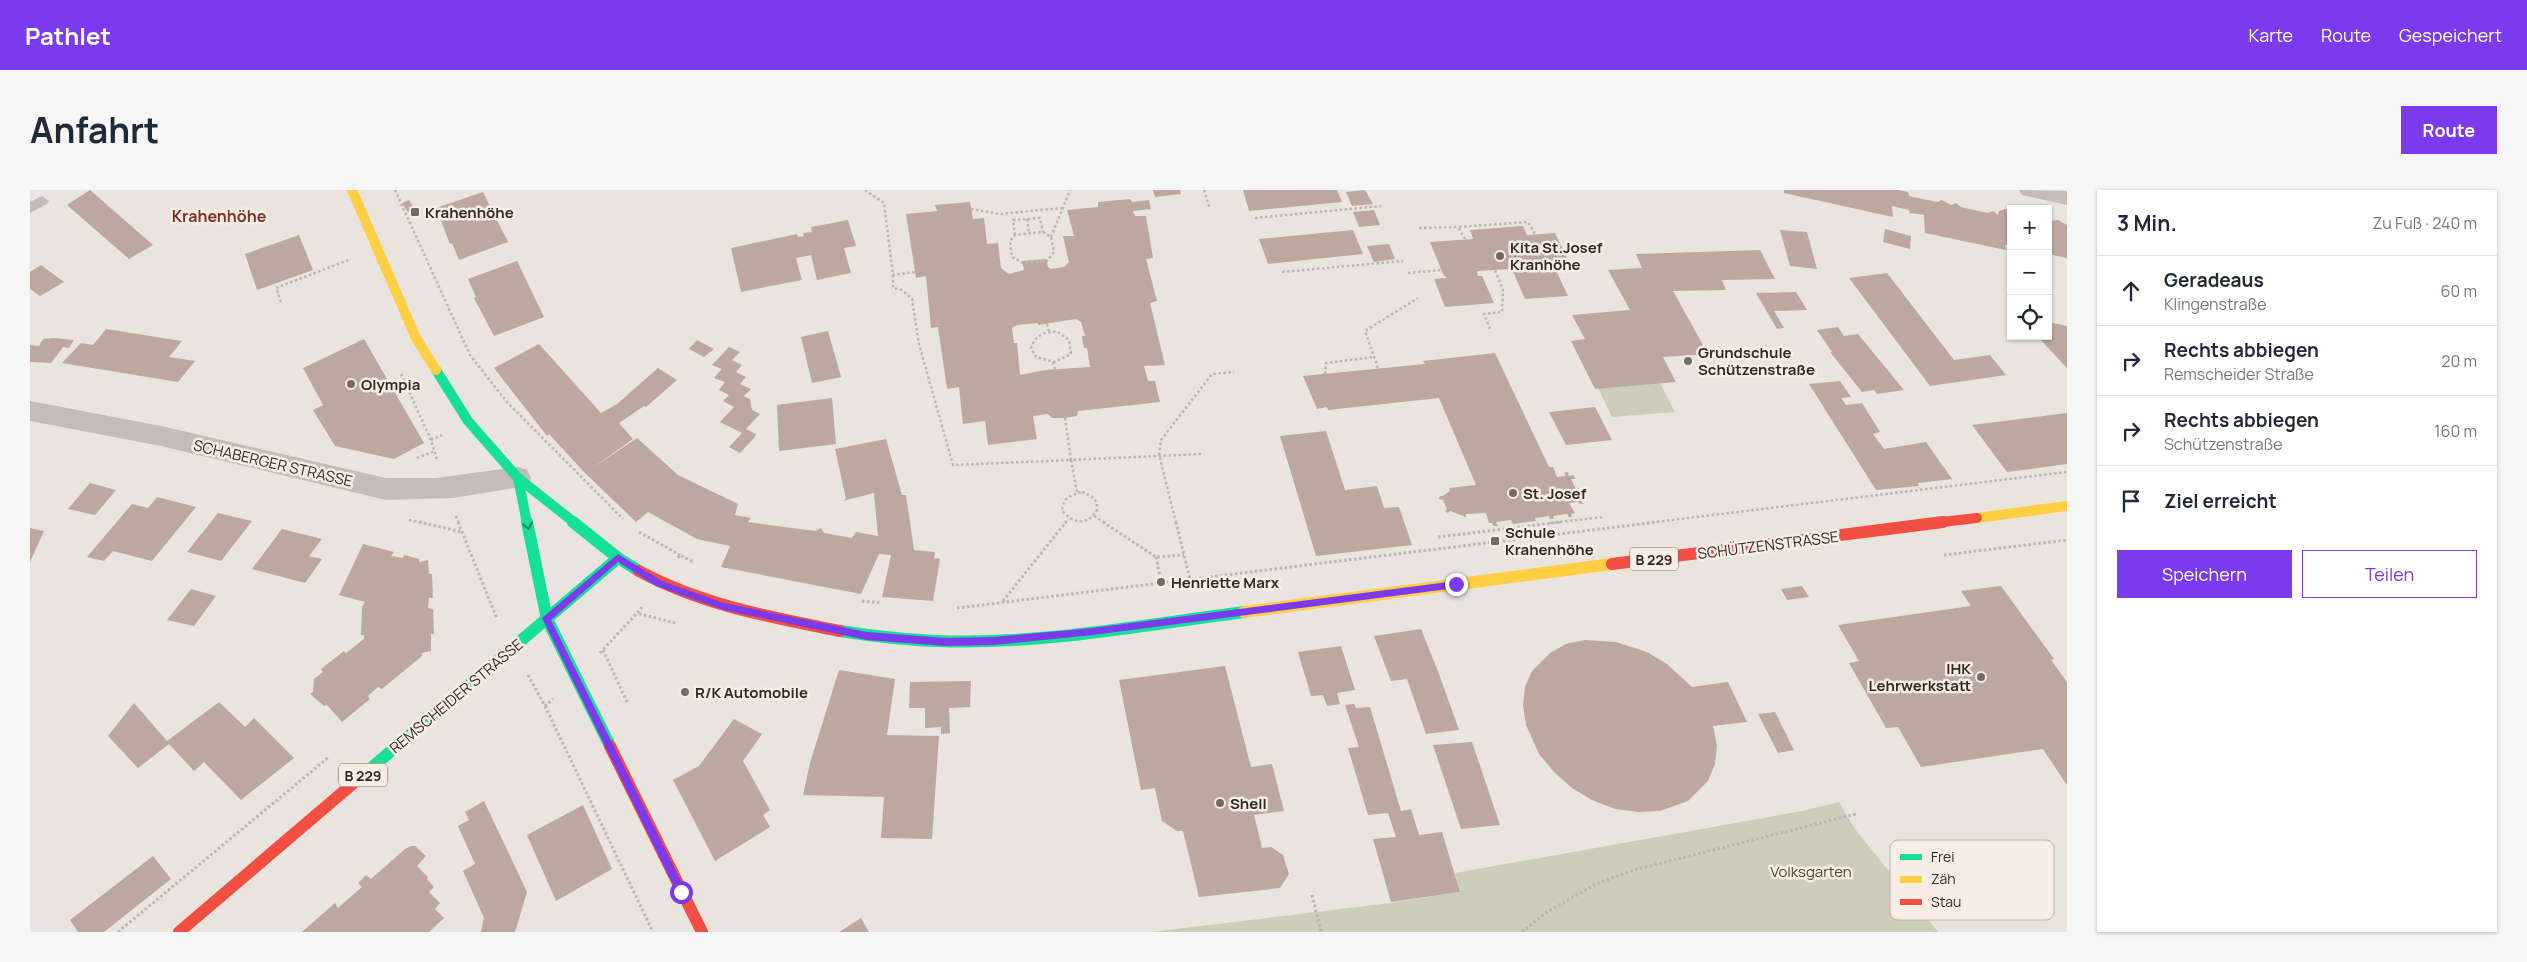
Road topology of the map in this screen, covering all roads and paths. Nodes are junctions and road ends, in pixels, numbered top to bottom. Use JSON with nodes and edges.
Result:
{"nodes":[{"id":1,"x":352,"y":190,"type":"edge"},
{"id":2,"x":395,"y":190,"type":"edge"},
{"id":3,"x":865,"y":190,"type":"edge"},
{"id":4,"x":1070,"y":190,"type":"edge"},
{"id":5,"x":1204,"y":190,"type":"edge"},
{"id":6,"x":2030,"y":190,"type":"edge"},
{"id":7,"x":2067,"y":198,"type":"edge"},
{"id":8,"x":1381,"y":206,"type":"dead end"},
{"id":9,"x":1062,"y":208,"type":"junction"},
{"id":10,"x":971,"y":209,"type":"dead end"},
{"id":11,"x":1210,"y":209,"type":"dead end"},
{"id":12,"x":1255,"y":218,"type":"dead end"},
{"id":13,"x":1027,"y":219,"type":"junction"},
{"id":14,"x":1458,"y":226,"type":"junction"},
{"id":15,"x":1419,"y":228,"type":"dead end"},
{"id":16,"x":1043,"y":232,"type":"junction"},
{"id":17,"x":1029,"y":233,"type":"junction"},
{"id":18,"x":1535,"y":234,"type":"dead end"},
{"id":19,"x":1015,"y":235,"type":"junction"},
{"id":20,"x":1051,"y":237,"type":"junction"},
{"id":21,"x":1465,"y":239,"type":"dead end"},
{"id":22,"x":352,"y":259,"type":"dead end"},
{"id":23,"x":1403,"y":261,"type":"dead end"},
{"id":24,"x":1441,"y":270,"type":"dead end"},
{"id":25,"x":1495,"y":270,"type":"dead end"},
{"id":26,"x":915,"y":272,"type":"dead end"},
{"id":27,"x":1282,"y":272,"type":"dead end"},
{"id":28,"x":1408,"y":274,"type":"dead end"},
{"id":29,"x":893,"y":275,"type":"junction"},
{"id":30,"x":1418,"y":298,"type":"dead end"},
{"id":31,"x":281,"y":302,"type":"dead end"},
{"id":32,"x":1047,"y":324,"type":"dead end"},
{"id":33,"x":1490,"y":329,"type":"dead end"},
{"id":34,"x":1048,"y":332,"type":"junction"},
{"id":35,"x":1374,"y":357,"type":"junction"},
{"id":36,"x":1054,"y":362,"type":"junction"},
{"id":37,"x":1378,"y":368,"type":"dead end"},
{"id":38,"x":1055,"y":369,"type":"dead end"},
{"id":39,"x":1234,"y":372,"type":"dead end"},
{"id":40,"x":1325,"y":374,"type":"dead end"},
{"id":41,"x":30,"y":411,"type":"edge"},
{"id":42,"x":1065,"y":418,"type":"dead end"},
{"id":43,"x":1159,"y":454,"type":"junction"},
{"id":44,"x":1201,"y":454,"type":"dead end"},
{"id":45,"x":1071,"y":460,"type":"junction"},
{"id":46,"x":2067,"y":472,"type":"edge"},
{"id":47,"x":518,"y":478,"type":"junction"},
{"id":48,"x":1077,"y":492,"type":"junction"},
{"id":49,"x":2067,"y":506,"type":"edge"},
{"id":50,"x":1094,"y":516,"type":"junction"},
{"id":51,"x":1604,"y":517,"type":"dead end"},
{"id":52,"x":1069,"y":519,"type":"junction"},
{"id":53,"x":625,"y":521,"type":"dead end"},
{"id":54,"x":632,"y":528,"type":"dead end"},
{"id":55,"x":1438,"y":537,"type":"dead end"},
{"id":56,"x":680,"y":555,"type":"dead end"},
{"id":57,"x":1184,"y":555,"type":"junction"},
{"id":58,"x":1156,"y":557,"type":"junction"},
{"id":59,"x":618,"y":558,"type":"junction"},
{"id":60,"x":1190,"y":579,"type":"junction"},
{"id":61,"x":1161,"y":582,"type":"junction"},
{"id":62,"x":1002,"y":601,"type":"junction"},
{"id":63,"x":957,"y":608,"type":"dead end"},
{"id":64,"x":496,"y":617,"type":"dead end"},
{"id":65,"x":546,"y":618,"type":"junction"},
{"id":66,"x":489,"y":623,"type":"dead end"},
{"id":67,"x":544,"y":706,"type":"dead end"},
{"id":68,"x":334,"y":752,"type":"dead end"},
{"id":69,"x":1856,"y":814,"type":"dead end"},
{"id":70,"x":1312,"y":895,"type":"dead end"},
{"id":71,"x":118,"y":932,"type":"edge"},
{"id":72,"x":179,"y":932,"type":"edge"},
{"id":73,"x":653,"y":932,"type":"edge"},
{"id":74,"x":702,"y":932,"type":"edge"},
{"id":75,"x":1321,"y":932,"type":"edge"},
{"id":76,"x":1522,"y":932,"type":"edge"}],
"edges":[{"from":1,"to":47,"type":"main road","name":"SCHÜTZENSTRASSE"},
{"from":2,"to":53,"type":"path"},
{"from":3,"to":29,"type":"path"},
{"from":4,"to":9,"type":"path"},
{"from":5,"to":11,"type":"path"},
{"from":6,"to":7,"type":"street"},
{"from":8,"to":12,"type":"path"},
{"from":9,"to":10,"type":"path"},
{"from":9,"to":20,"type":"path"},
{"from":13,"to":16,"type":"path"},
{"from":13,"to":17,"type":"path"},
{"from":13,"to":19,"type":"path"},
{"from":14,"to":15,"type":"path"},
{"from":14,"to":18,"type":"path"},
{"from":14,"to":21,"type":"path"},
{"from":16,"to":17,"type":"path"},
{"from":16,"to":20,"type":"path"},
{"from":17,"to":19,"type":"path"},
{"from":19,"to":20,"type":"path"},
{"from":22,"to":31,"type":"path"},
{"from":23,"to":27,"type":"path"},
{"from":24,"to":28,"type":"path"},
{"from":25,"to":33,"type":"path"},
{"from":26,"to":29,"type":"path"},
{"from":29,"to":45,"type":"path"},
{"from":30,"to":35,"type":"path"},
{"from":32,"to":34,"type":"path"},
{"from":34,"to":36,"type":"path"},
{"from":34,"to":36,"type":"path"},
{"from":35,"to":37,"type":"path"},
{"from":35,"to":40,"type":"path"},
{"from":36,"to":38,"type":"path"},
{"from":39,"to":43,"type":"path"},
{"from":41,"to":47,"type":"street","name":"SCHABERGER STRASSE"},
{"from":42,"to":45,"type":"path"},
{"from":43,"to":44,"type":"path"},
{"from":43,"to":45,"type":"path"},
{"from":43,"to":57,"type":"path"},
{"from":45,"to":48,"type":"path"},
{"from":46,"to":60,"type":"path"},
{"from":47,"to":59,"type":"main road","name":"SCHÜTZENSTRASSE"},
{"from":47,"to":65,"type":"main road","one_way":true},
{"from":48,"to":50,"type":"path"},
{"from":48,"to":52,"type":"path"},
{"from":49,"to":59,"type":"main road","name":"SCHÜTZENSTRASSE","number":"B 229"},
{"from":50,"to":52,"type":"path"},
{"from":50,"to":58,"type":"path"},
{"from":51,"to":55,"type":"path"},
{"from":52,"to":62,"type":"path"},
{"from":54,"to":56,"type":"path"},
{"from":57,"to":58,"type":"path"},
{"from":57,"to":60,"type":"path"},
{"from":58,"to":61,"type":"path"},
{"from":59,"to":65,"type":"main road","name":"REMSCHEIDER STRASSE","number":"B 229"},
{"from":60,"to":61,"type":"path"},
{"from":61,"to":62,"type":"path"},
{"from":62,"to":63,"type":"path"},
{"from":64,"to":66,"type":"path"},
{"from":65,"to":72,"type":"main road","name":"REMSCHEIDER STRASSE","number":"B 229"},
{"from":65,"to":74,"type":"main road"},
{"from":67,"to":73,"type":"path"},
{"from":68,"to":71,"type":"path"},
{"from":69,"to":76,"type":"path"},
{"from":70,"to":75,"type":"path"}]}
